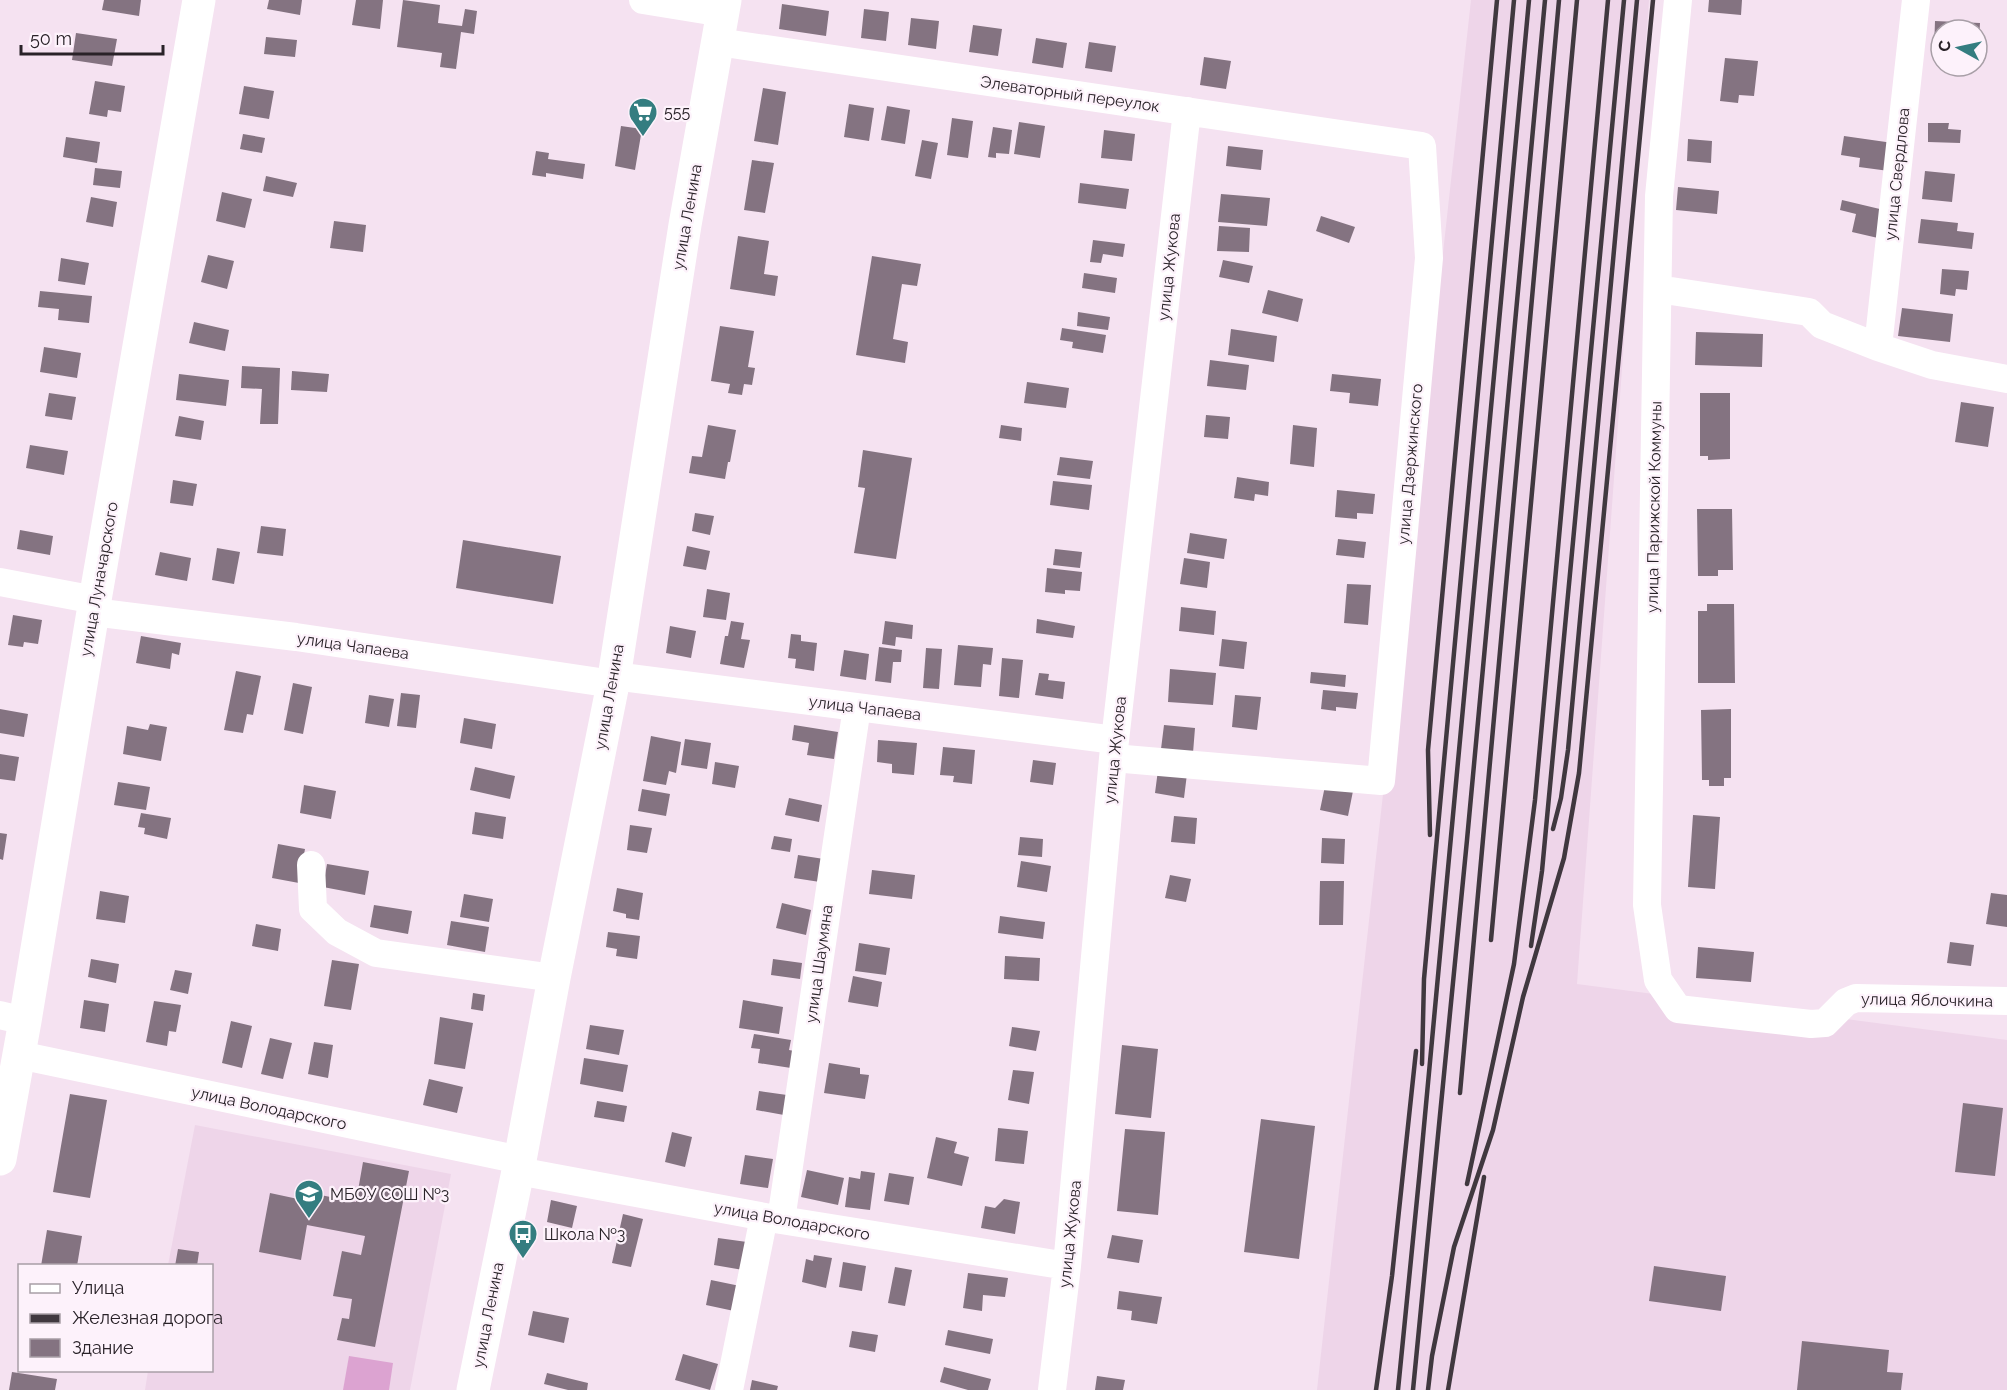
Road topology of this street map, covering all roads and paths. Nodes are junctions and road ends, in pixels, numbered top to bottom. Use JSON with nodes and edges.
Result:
{"nodes":[{"id":1,"x":199,"y":0,"type":"edge"},
{"id":2,"x":643,"y":0,"type":"edge"},
{"id":3,"x":1678,"y":0,"type":"edge"},
{"id":4,"x":1916,"y":0,"type":"edge"},
{"id":5,"x":722,"y":18,"type":"edge"},
{"id":6,"x":1187,"y":111,"type":"junction"},
{"id":7,"x":1422,"y":146,"type":"joint"},
{"id":8,"x":1658,"y":289,"type":"junction"},
{"id":9,"x":1878,"y":347,"type":"junction"},
{"id":10,"x":2007,"y":379,"type":"edge"},
{"id":11,"x":0,"y":582,"type":"edge"},
{"id":12,"x":94,"y":606,"type":"junction"},
{"id":13,"x":613,"y":680,"type":"junction"},
{"id":14,"x":857,"y":707,"type":"junction"},
{"id":15,"x":1114,"y":749,"type":"junction"},
{"id":16,"x":1381,"y":781,"type":"joint"},
{"id":17,"x":311,"y":865,"type":"dead end"},
{"id":18,"x":554,"y":978,"type":"junction"},
{"id":19,"x":2007,"y":1001,"type":"edge"},
{"id":20,"x":1678,"y":1009,"type":"joint"},
{"id":21,"x":13,"y":1018,"type":"edge"},
{"id":22,"x":19,"y":1055,"type":"junction"},
{"id":23,"x":0,"y":1159,"type":"edge"},
{"id":24,"x":519,"y":1166,"type":"junction"},
{"id":25,"x":773,"y":1219,"type":"junction"},
{"id":26,"x":1067,"y":1266,"type":"junction"},
{"id":27,"x":473,"y":1390,"type":"edge"},
{"id":28,"x":729,"y":1390,"type":"edge"},
{"id":29,"x":1052,"y":1390,"type":"edge"}],
"edges":[{"from":1,"to":12,"type":"main road","name":"улица Луначарского"},
{"from":2,"to":5,"type":"street","name":"Элеваторный переулок"},
{"from":3,"to":8,"type":"street","name":"улица Парижской Коммуны"},
{"from":4,"to":9,"type":"street","name":"улица Свердлова"},
{"from":5,"to":6,"type":"street","name":"Элеваторный переулок"},
{"from":5,"to":13,"type":"main road","name":"улица Ленина"},
{"from":6,"to":7,"type":"street","name":"Элеваторный переулок"},
{"from":6,"to":15,"type":"street","name":"улица Жукова"},
{"from":7,"to":16,"type":"street","name":"улица Дзержинского"},
{"from":8,"to":9,"type":"street"},
{"from":8,"to":20,"type":"street","name":"улица Парижской Коммуны"},
{"from":9,"to":10,"type":"street"},
{"from":11,"to":12,"type":"street","name":"улица Чапаева"},
{"from":12,"to":13,"type":"street","name":"улица Чапаева"},
{"from":12,"to":21,"type":"main road","name":"улица Луначарского"},
{"from":13,"to":14,"type":"street","name":"улица Чапаева"},
{"from":13,"to":18,"type":"main road","name":"улица Ленина"},
{"from":14,"to":15,"type":"street","name":"улица Чапаева"},
{"from":14,"to":25,"type":"street","name":"улица Шаумяна"},
{"from":15,"to":16,"type":"street","name":"улица Чапаева"},
{"from":15,"to":26,"type":"street","name":"улица Жукова"},
{"from":17,"to":18,"type":"street"},
{"from":18,"to":24,"type":"main road","name":"улица Ленина"},
{"from":19,"to":20,"type":"street","name":"улица Яблочкина"},
{"from":21,"to":22,"type":"main road","name":"улица Луначарского"},
{"from":22,"to":23,"type":"main road","name":"улица Луначарского"},
{"from":22,"to":24,"type":"street","name":"улица Володарского"},
{"from":24,"to":25,"type":"street","name":"улица Володарского"},
{"from":24,"to":27,"type":"main road","name":"улица Ленина"},
{"from":25,"to":26,"type":"street","name":"улица Володарского"},
{"from":25,"to":28,"type":"street","name":"улица Шаумяна"},
{"from":26,"to":29,"type":"street","name":"улица Жукова"}]}
